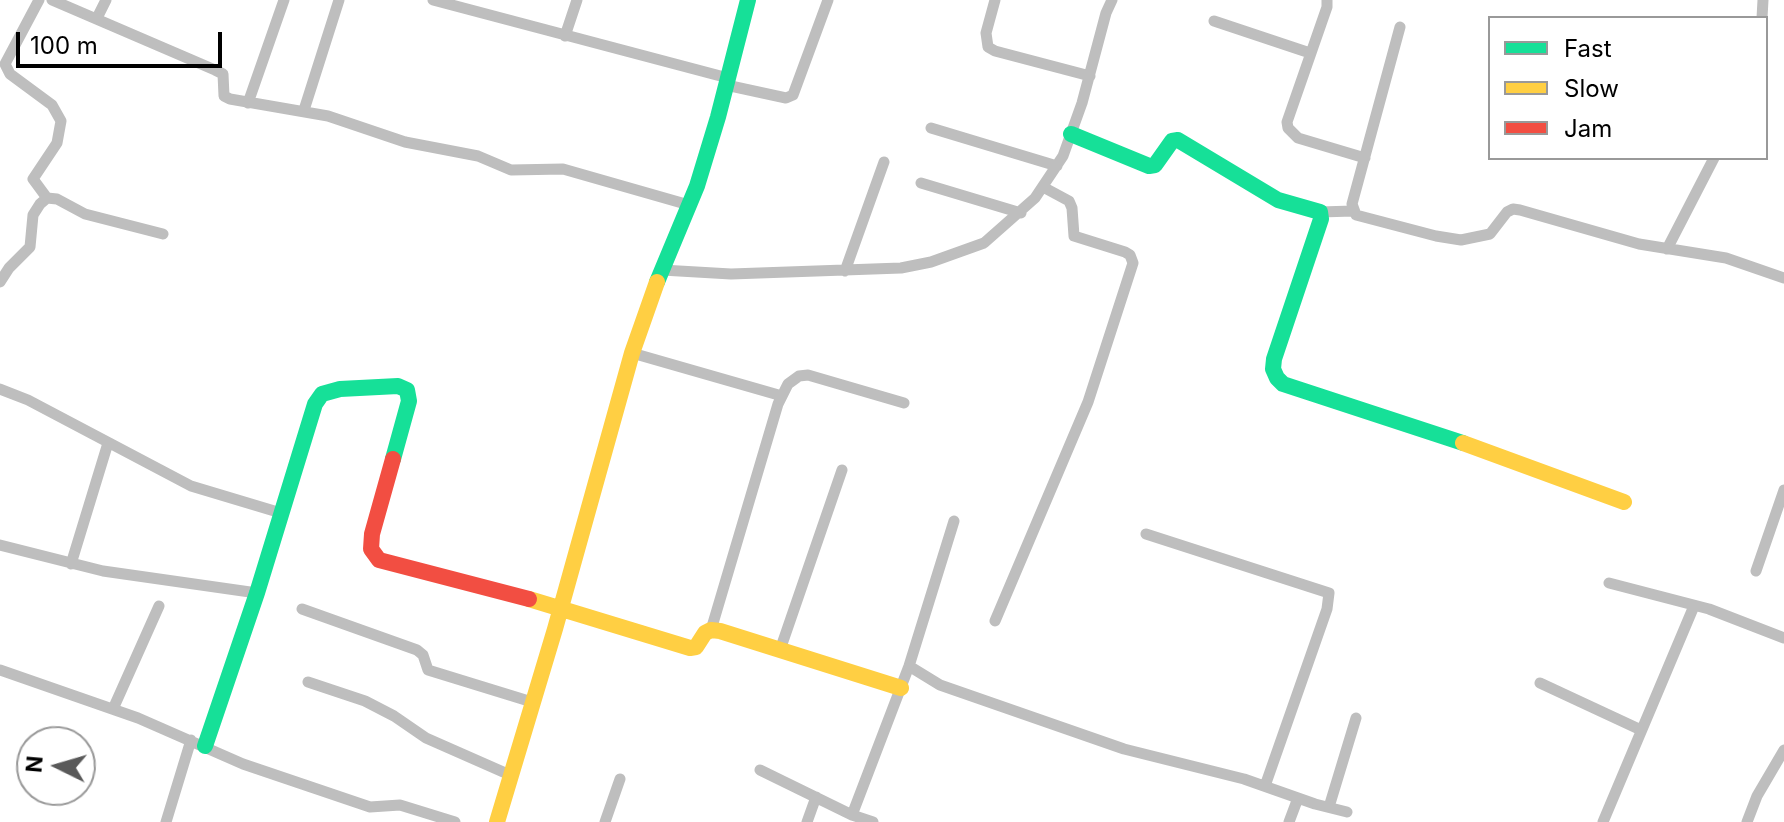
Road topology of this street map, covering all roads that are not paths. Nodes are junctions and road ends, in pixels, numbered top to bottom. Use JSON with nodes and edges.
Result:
{"nodes":[{"id":1,"x":39,"y":0,"type":"edge"},
{"id":2,"x":52,"y":0,"type":"edge"},
{"id":3,"x":106,"y":0,"type":"edge"},
{"id":4,"x":284,"y":0,"type":"edge"},
{"id":5,"x":339,"y":0,"type":"edge"},
{"id":6,"x":433,"y":0,"type":"edge"},
{"id":7,"x":577,"y":0,"type":"edge"},
{"id":8,"x":748,"y":0,"type":"edge"},
{"id":9,"x":828,"y":0,"type":"edge"},
{"id":10,"x":995,"y":0,"type":"edge"},
{"id":11,"x":1112,"y":0,"type":"edge"},
{"id":12,"x":1327,"y":0,"type":"edge"},
{"id":13,"x":97,"y":18,"type":"junction"},
{"id":14,"x":1214,"y":21,"type":"dead end"},
{"id":15,"x":1400,"y":27,"type":"dead end"},
{"id":16,"x":565,"y":36,"type":"junction"},
{"id":17,"x":1310,"y":53,"type":"junction"},
{"id":18,"x":1090,"y":76,"type":"junction"},
{"id":19,"x":727,"y":82,"type":"junction"},
{"id":20,"x":248,"y":103,"type":"junction"},
{"id":21,"x":304,"y":110,"type":"junction"},
{"id":22,"x":931,"y":128,"type":"dead end"},
{"id":23,"x":1071,"y":134,"type":"junction"},
{"id":24,"x":1365,"y":158,"type":"junction"},
{"id":25,"x":1713,"y":160,"type":"edge"},
{"id":26,"x":884,"y":162,"type":"dead end"},
{"id":27,"x":1057,"y":166,"type":"junction"},
{"id":28,"x":921,"y":183,"type":"dead end"},
{"id":29,"x":1043,"y":187,"type":"junction"},
{"id":30,"x":47,"y":198,"type":"junction"},
{"id":31,"x":689,"y":205,"type":"junction"},
{"id":32,"x":1353,"y":211,"type":"junction"},
{"id":33,"x":1320,"y":212,"type":"junction"},
{"id":34,"x":1021,"y":213,"type":"junction"},
{"id":35,"x":163,"y":234,"type":"dead end"},
{"id":36,"x":1667,"y":249,"type":"junction"},
{"id":37,"x":662,"y":270,"type":"junction"},
{"id":38,"x":845,"y":271,"type":"junction"},
{"id":39,"x":1784,"y":278,"type":"edge"},
{"id":40,"x":0,"y":282,"type":"edge"},
{"id":41,"x":632,"y":353,"type":"junction"},
{"id":42,"x":0,"y":389,"type":"edge"},
{"id":43,"x":782,"y":396,"type":"junction"},
{"id":44,"x":904,"y":403,"type":"dead end"},
{"id":45,"x":108,"y":443,"type":"junction"},
{"id":46,"x":842,"y":470,"type":"dead end"},
{"id":47,"x":1784,"y":490,"type":"edge"},
{"id":48,"x":1624,"y":502,"type":"dead end"},
{"id":49,"x":281,"y":513,"type":"junction"},
{"id":50,"x":954,"y":521,"type":"dead end"},
{"id":51,"x":1146,"y":534,"type":"dead end"},
{"id":52,"x":0,"y":545,"type":"edge"},
{"id":53,"x":71,"y":564,"type":"junction"},
{"id":54,"x":1756,"y":571,"type":"dead end"},
{"id":55,"x":1609,"y":583,"type":"dead end"},
{"id":56,"x":257,"y":593,"type":"junction"},
{"id":57,"x":159,"y":606,"type":"dead end"},
{"id":58,"x":1694,"y":606,"type":"junction"},
{"id":59,"x":561,"y":607,"type":"junction"},
{"id":60,"x":302,"y":609,"type":"dead end"},
{"id":61,"x":995,"y":621,"type":"dead end"},
{"id":62,"x":711,"y":630,"type":"junction"},
{"id":63,"x":1784,"y":638,"type":"edge"},
{"id":64,"x":780,"y":650,"type":"junction"},
{"id":65,"x":909,"y":666,"type":"junction"},
{"id":66,"x":2,"y":675,"type":"edge"},
{"id":67,"x":308,"y":682,"type":"dead end"},
{"id":68,"x":1540,"y":683,"type":"dead end"},
{"id":69,"x":901,"y":688,"type":"junction"},
{"id":70,"x":532,"y":702,"type":"junction"},
{"id":71,"x":113,"y":709,"type":"junction"},
{"id":72,"x":1356,"y":718,"type":"dead end"},
{"id":73,"x":1641,"y":730,"type":"junction"},
{"id":74,"x":198,"y":743,"type":"junction"},
{"id":75,"x":1784,"y":750,"type":"edge"},
{"id":76,"x":760,"y":770,"type":"dead end"},
{"id":77,"x":510,"y":775,"type":"junction"},
{"id":78,"x":620,"y":779,"type":"dead end"},
{"id":79,"x":1265,"y":786,"type":"junction"},
{"id":80,"x":816,"y":797,"type":"junction"},
{"id":81,"x":1298,"y":798,"type":"junction"},
{"id":82,"x":1329,"y":807,"type":"junction"},
{"id":83,"x":1347,"y":812,"type":"dead end"},
{"id":84,"x":852,"y":815,"type":"junction"},
{"id":85,"x":166,"y":822,"type":"edge"},
{"id":86,"x":455,"y":822,"type":"edge"},
{"id":87,"x":497,"y":822,"type":"edge"},
{"id":88,"x":605,"y":822,"type":"edge"},
{"id":89,"x":807,"y":822,"type":"edge"},
{"id":90,"x":873,"y":822,"type":"edge"},
{"id":91,"x":1289,"y":822,"type":"edge"},
{"id":92,"x":1603,"y":822,"type":"edge"},
{"id":93,"x":1747,"y":822,"type":"edge"}],
"edges":[{"from":1,"to":30,"type":"street"},
{"from":2,"to":13,"type":"street"},
{"from":3,"to":13,"type":"street"},
{"from":4,"to":20,"type":"street"},
{"from":5,"to":21,"type":"street"},
{"from":6,"to":16,"type":"street"},
{"from":7,"to":16,"type":"street"},
{"from":8,"to":19,"type":"street"},
{"from":9,"to":19,"type":"street"},
{"from":10,"to":18,"type":"street"},
{"from":11,"to":18,"type":"street"},
{"from":12,"to":17,"type":"street"},
{"from":13,"to":20,"type":"street"},
{"from":14,"to":17,"type":"street"},
{"from":15,"to":24,"type":"street"},
{"from":16,"to":19,"type":"street"},
{"from":17,"to":24,"type":"street"},
{"from":18,"to":23,"type":"street"},
{"from":19,"to":31,"type":"street"},
{"from":20,"to":21,"type":"street"},
{"from":21,"to":31,"type":"street"},
{"from":22,"to":27,"type":"street"},
{"from":23,"to":27,"type":"street"},
{"from":23,"to":33,"type":"street"},
{"from":24,"to":32,"type":"street"},
{"from":25,"to":36,"type":"street"},
{"from":26,"to":38,"type":"street"},
{"from":27,"to":29,"type":"street"},
{"from":28,"to":34,"type":"street"},
{"from":29,"to":34,"type":"street"},
{"from":29,"to":61,"type":"street"},
{"from":30,"to":35,"type":"street"},
{"from":30,"to":40,"type":"street"},
{"from":31,"to":37,"type":"street"},
{"from":32,"to":33,"type":"street"},
{"from":32,"to":36,"type":"street"},
{"from":33,"to":48,"type":"street"},
{"from":34,"to":38,"type":"street"},
{"from":36,"to":39,"type":"street"},
{"from":37,"to":38,"type":"street"},
{"from":37,"to":41,"type":"street"},
{"from":41,"to":43,"type":"street"},
{"from":41,"to":59,"type":"street"},
{"from":42,"to":45,"type":"street"},
{"from":43,"to":44,"type":"street"},
{"from":43,"to":62,"type":"street"},
{"from":45,"to":49,"type":"street"},
{"from":45,"to":53,"type":"street"},
{"from":46,"to":64,"type":"street"},
{"from":47,"to":54,"type":"street"},
{"from":49,"to":56,"type":"street"},
{"from":49,"to":59,"type":"street"},
{"from":50,"to":65,"type":"street"},
{"from":51,"to":79,"type":"street"},
{"from":52,"to":53,"type":"street"},
{"from":53,"to":56,"type":"street"},
{"from":55,"to":58,"type":"street"},
{"from":56,"to":74,"type":"street"},
{"from":57,"to":71,"type":"street"},
{"from":58,"to":63,"type":"street"},
{"from":58,"to":73,"type":"street"},
{"from":59,"to":62,"type":"street"},
{"from":59,"to":70,"type":"street"},
{"from":60,"to":70,"type":"street"},
{"from":62,"to":64,"type":"street"},
{"from":64,"to":69,"type":"street"},
{"from":65,"to":69,"type":"street"},
{"from":65,"to":79,"type":"street"},
{"from":66,"to":71,"type":"street"},
{"from":67,"to":77,"type":"street"},
{"from":68,"to":73,"type":"street"},
{"from":69,"to":84,"type":"street"},
{"from":70,"to":77,"type":"street"},
{"from":71,"to":74,"type":"street"},
{"from":72,"to":82,"type":"street"},
{"from":73,"to":92,"type":"street"},
{"from":74,"to":85,"type":"street"},
{"from":74,"to":86,"type":"street"},
{"from":75,"to":93,"type":"street"},
{"from":76,"to":80,"type":"street"},
{"from":77,"to":87,"type":"street"},
{"from":78,"to":88,"type":"street"},
{"from":79,"to":81,"type":"street"},
{"from":80,"to":84,"type":"street"},
{"from":80,"to":89,"type":"street"},
{"from":81,"to":82,"type":"street"},
{"from":81,"to":91,"type":"street"},
{"from":82,"to":83,"type":"street"},
{"from":84,"to":90,"type":"street"}]}
